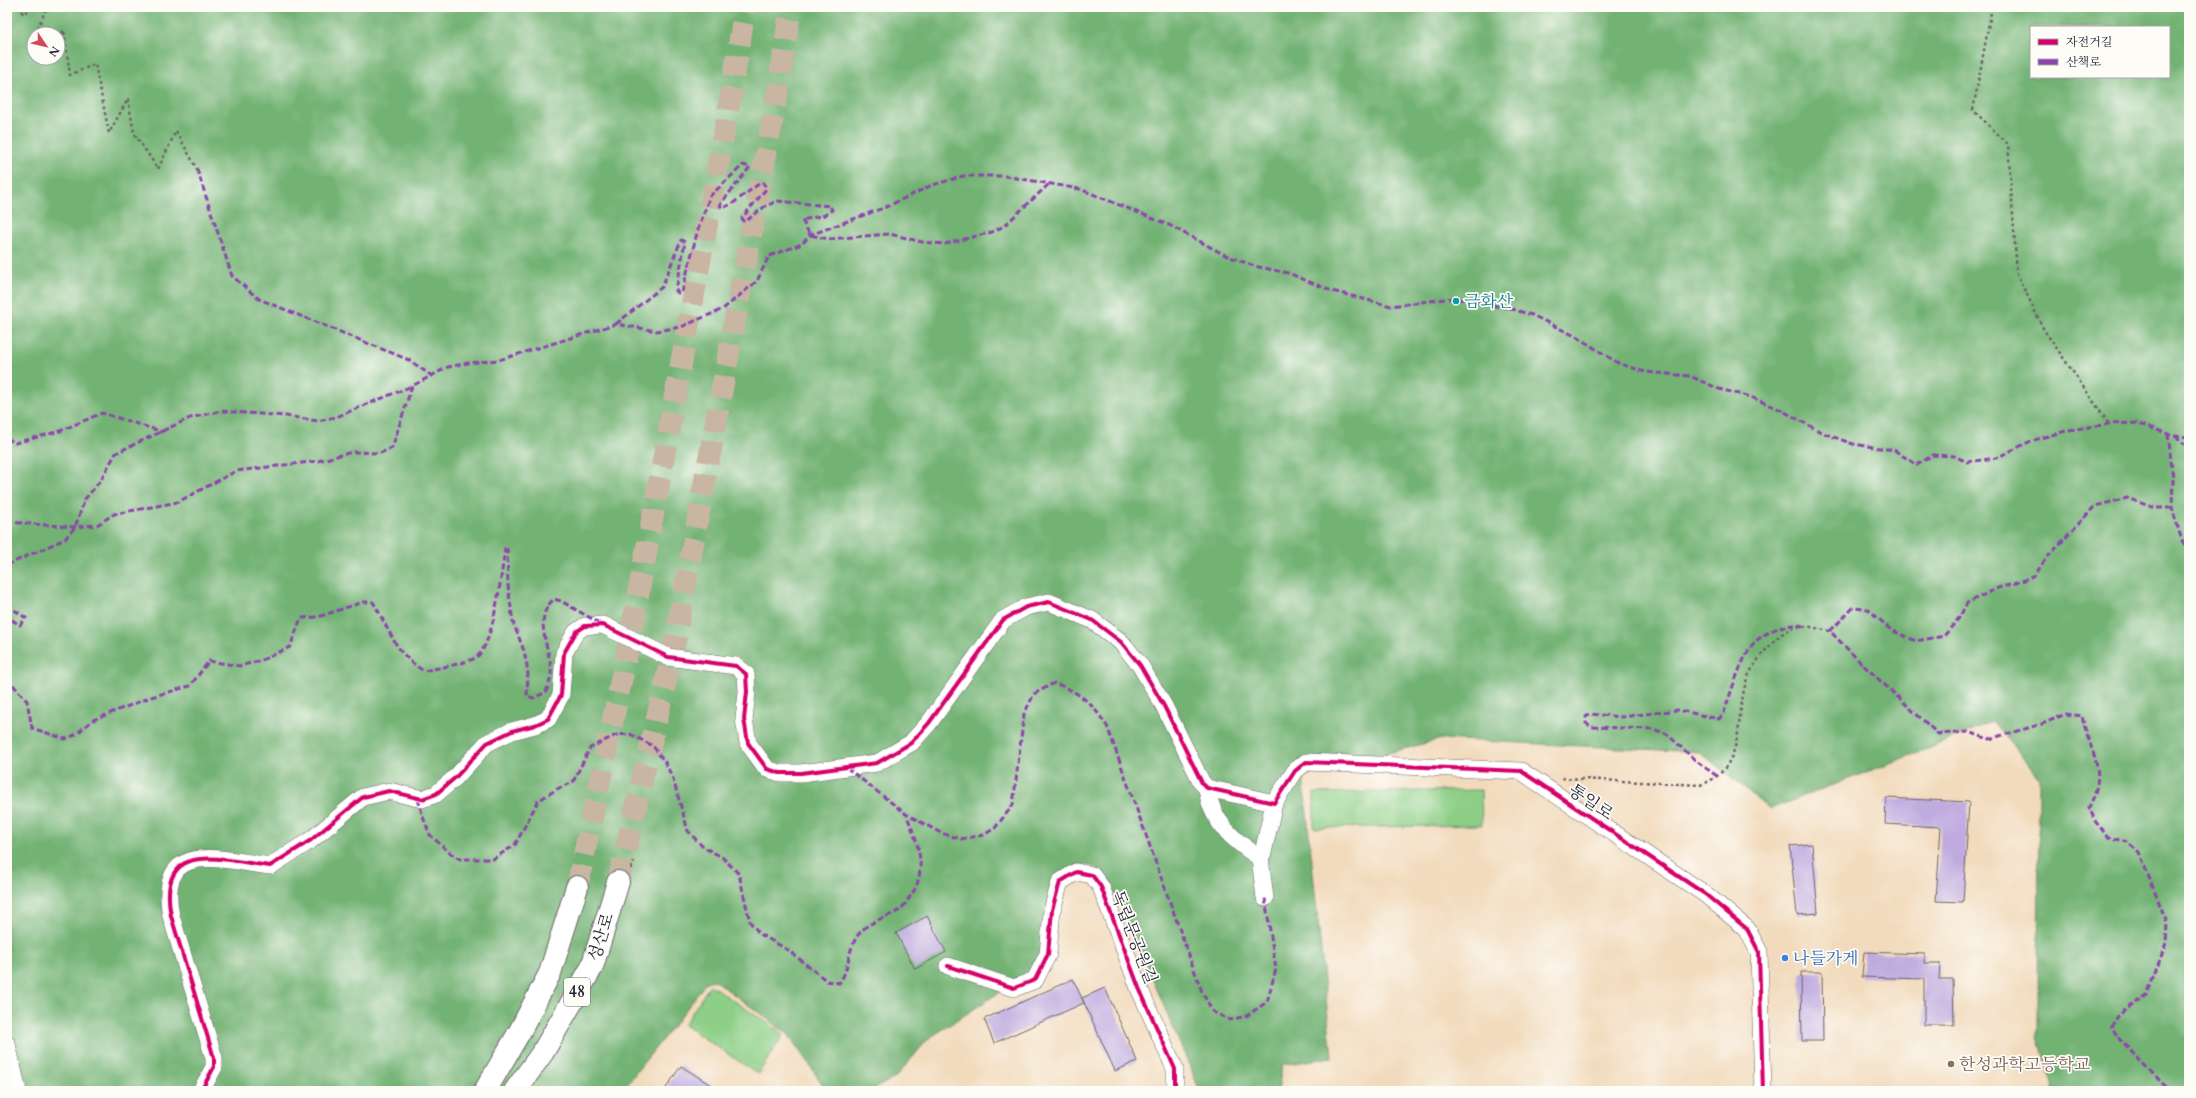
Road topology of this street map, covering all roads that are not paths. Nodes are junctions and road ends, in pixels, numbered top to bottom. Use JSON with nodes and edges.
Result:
{"nodes":[{"id":1,"x":1207,"y":788,"type":"junction"},
{"id":2,"x":1274,"y":803,"type":"junction"},
{"id":3,"x":1260,"y":858,"type":"junction"},
{"id":4,"x":618,"y":882,"type":"tunnel mouth"},
{"id":5,"x":577,"y":887,"type":"tunnel mouth"},
{"id":6,"x":1265,"y":898,"type":"dead end"},
{"id":7,"x":948,"y":966,"type":"dead end"},
{"id":8,"x":7,"y":1044,"type":"edge"},
{"id":9,"x":18,"y":1091,"type":"edge"},
{"id":10,"x":201,"y":1091,"type":"edge"},
{"id":11,"x":485,"y":1091,"type":"edge"},
{"id":12,"x":515,"y":1091,"type":"edge"},
{"id":13,"x":1175,"y":1091,"type":"edge"},
{"id":14,"x":1763,"y":1091,"type":"edge"}],
"edges":[{"from":1,"to":2,"type":"street"},
{"from":1,"to":3,"type":"street"},
{"from":1,"to":10,"type":"street"},
{"from":2,"to":3,"type":"street"},
{"from":2,"to":14,"type":"street","name":"통일로"},
{"from":3,"to":6,"type":"street"},
{"from":4,"to":12,"type":"main road","name":"성산로","number":"48"},
{"from":5,"to":11,"type":"main road","number":"48"},
{"from":7,"to":13,"type":"street","name":"독립문공원길"},
{"from":8,"to":9,"type":"street"}]}
